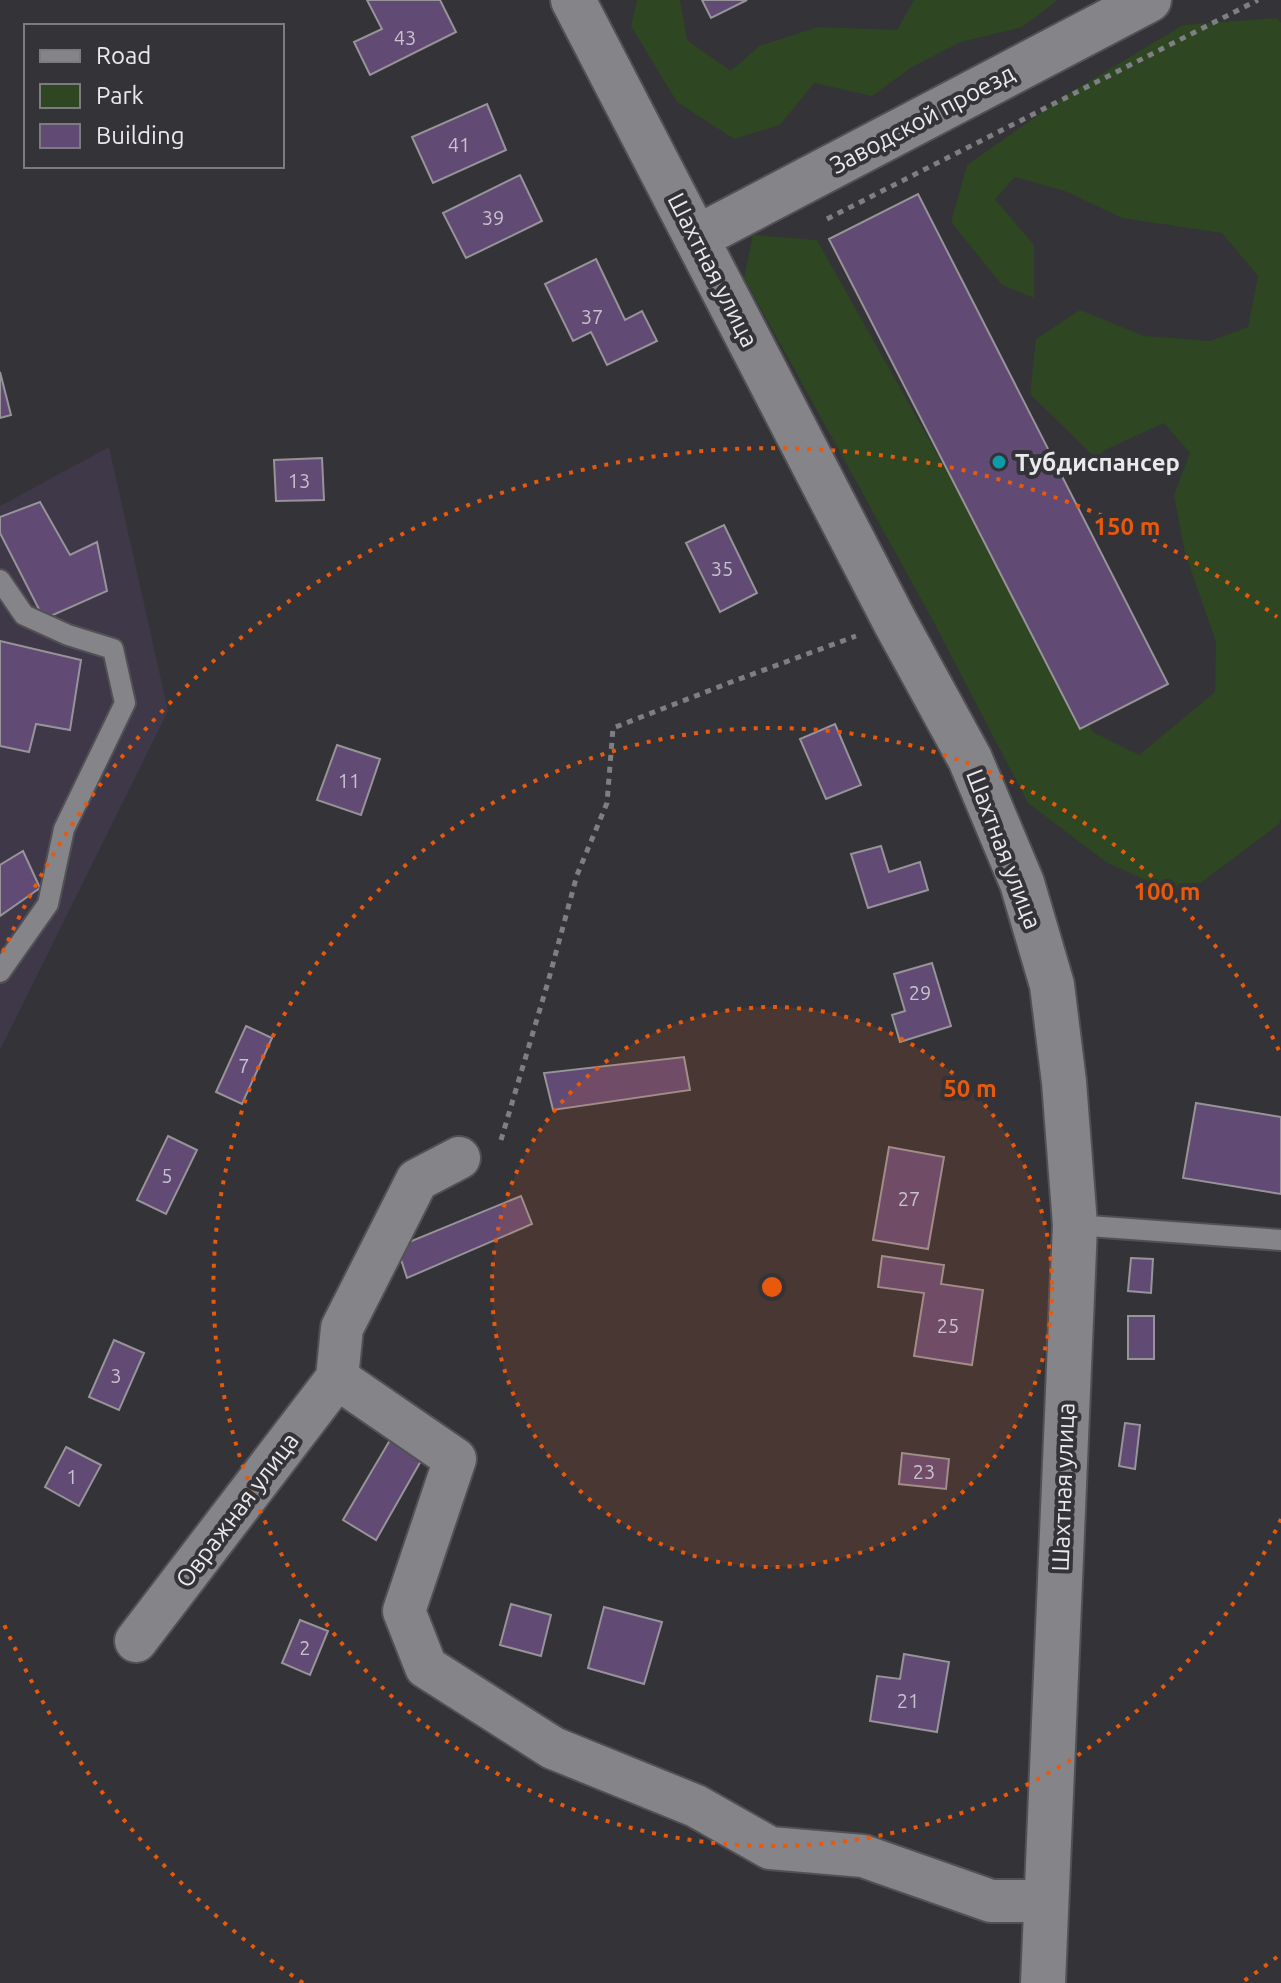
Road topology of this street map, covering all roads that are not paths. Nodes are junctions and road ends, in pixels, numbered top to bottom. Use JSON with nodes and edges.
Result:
{"nodes":[{"id":1,"x":573,"y":0,"type":"edge"},
{"id":2,"x":1149,"y":0,"type":"edge"},
{"id":3,"x":696,"y":238,"type":"junction"},
{"id":4,"x":0,"y":580,"type":"edge"},
{"id":5,"x":0,"y":972,"type":"edge"},
{"id":6,"x":459,"y":1158,"type":"dead end"},
{"id":7,"x":1075,"y":1225,"type":"junction"},
{"id":8,"x":1281,"y":1240,"type":"edge"},
{"id":9,"x":337,"y":1378,"type":"junction"},
{"id":10,"x":136,"y":1641,"type":"dead end"},
{"id":11,"x":1046,"y":1901,"type":"junction"},
{"id":12,"x":1043,"y":1983,"type":"edge"}],
"edges":[{"from":1,"to":3,"type":"main road","name":"Шахтная улица"},
{"from":2,"to":3,"type":"main road","name":"Заводской проезд"},
{"from":3,"to":7,"type":"main road","name":"Шахтная улица"},
{"from":4,"to":5,"type":"lane"},
{"from":6,"to":9,"type":"street"},
{"from":7,"to":8,"type":"lane"},
{"from":7,"to":11,"type":"main road","name":"Шахтная улица"},
{"from":9,"to":10,"type":"street","name":"Овражная улица"},
{"from":9,"to":11,"type":"street"},
{"from":11,"to":12,"type":"main road","name":"Шахтная улица"}]}
